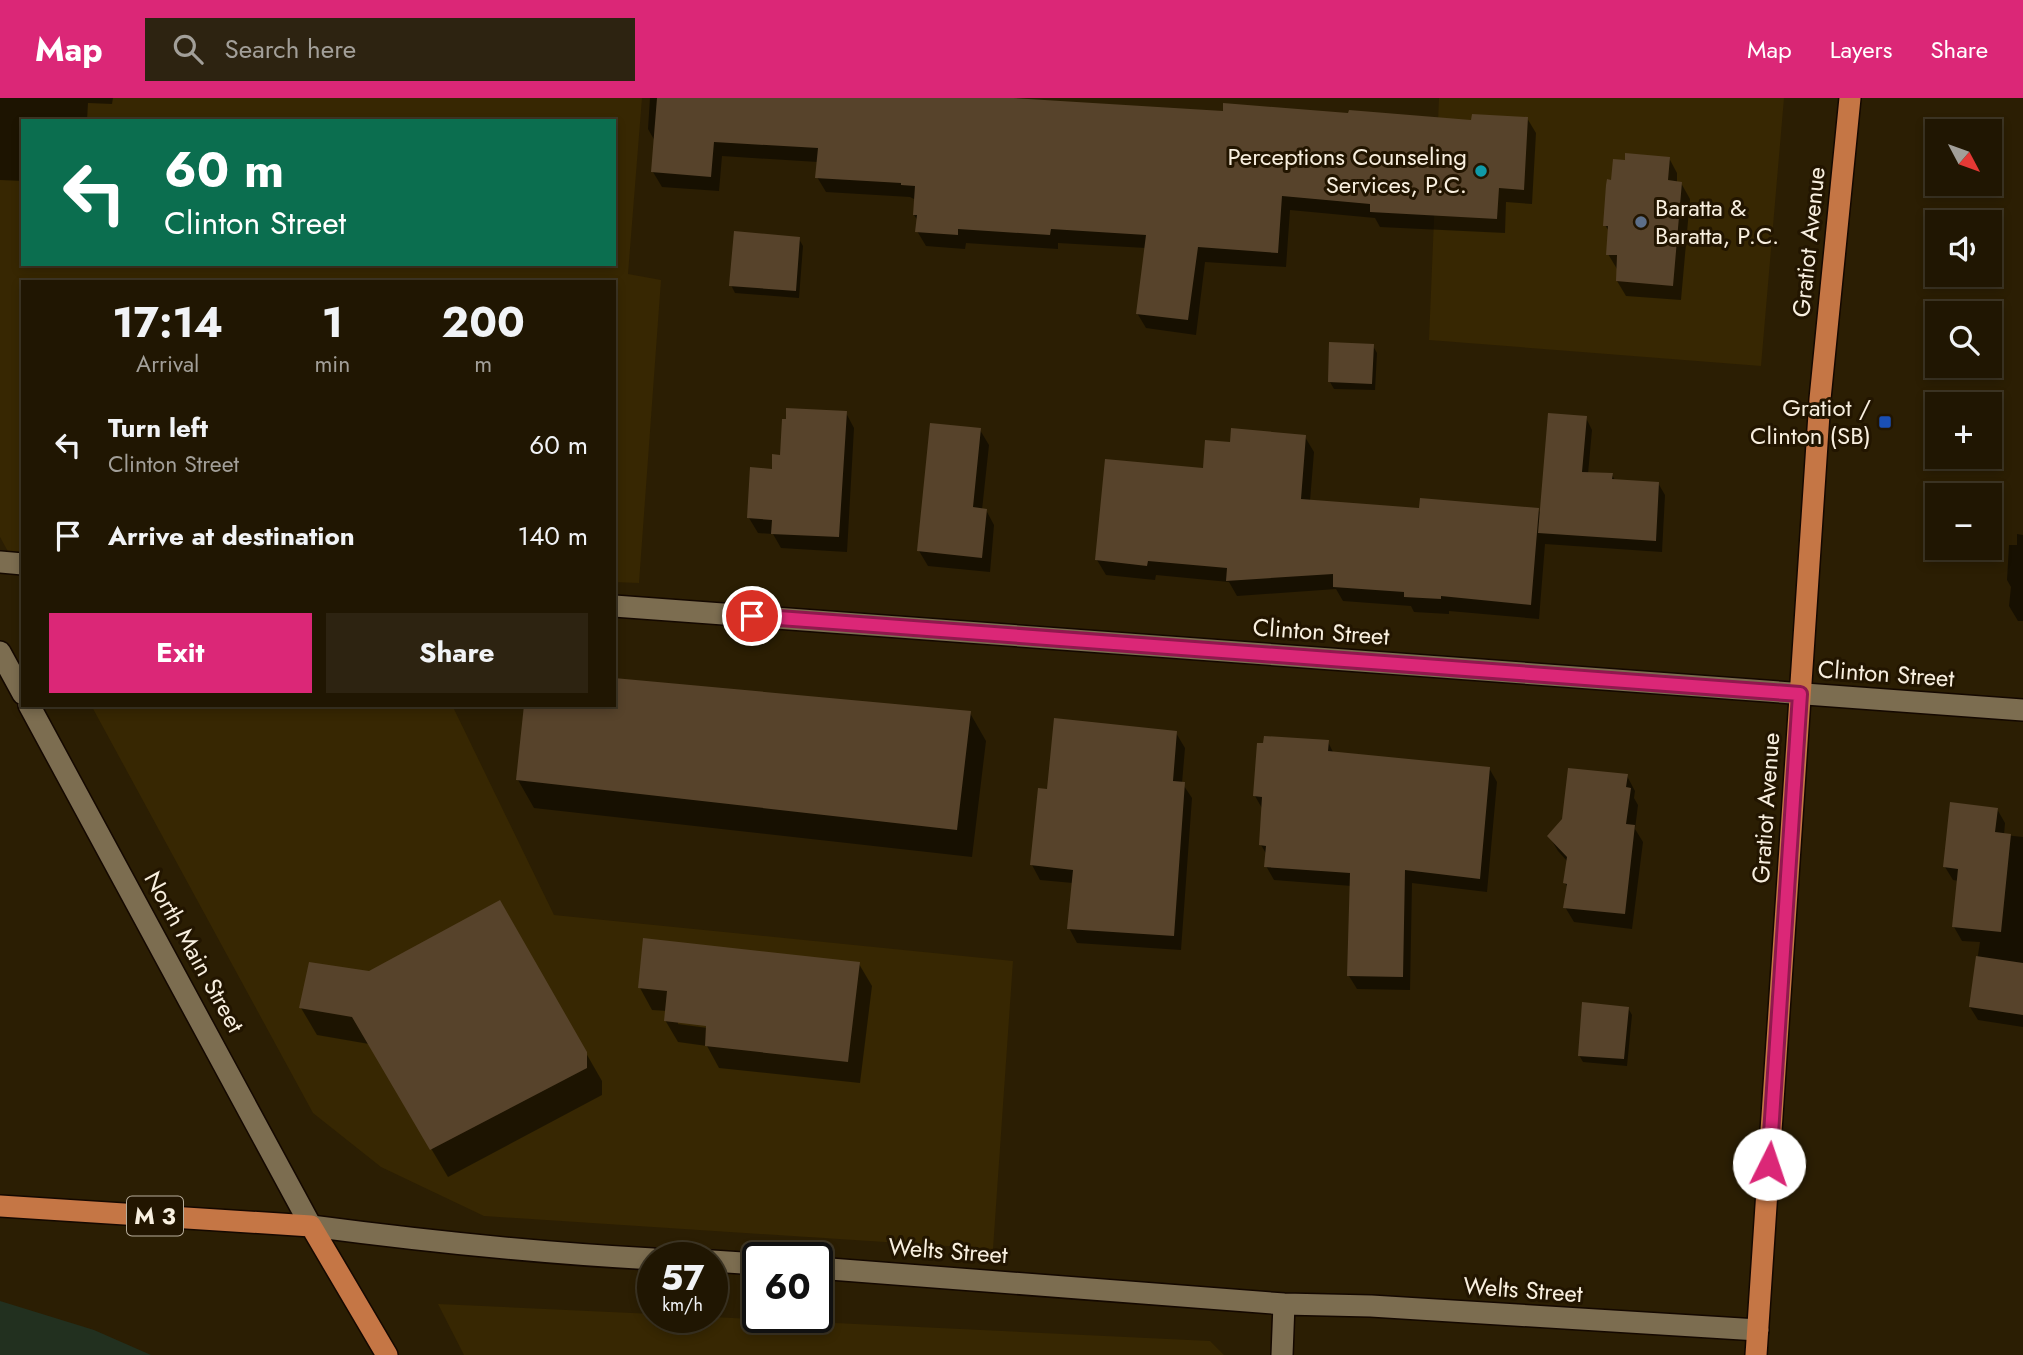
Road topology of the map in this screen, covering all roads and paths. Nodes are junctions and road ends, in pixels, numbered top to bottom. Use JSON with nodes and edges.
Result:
{"nodes":[{"id":1,"x":1850,"y":98,"type":"edge"},
{"id":2,"x":0,"y":562,"type":"edge"},
{"id":3,"x":21,"y":564,"type":"edge"},
{"id":4,"x":616,"y":606,"type":"edge"},
{"id":5,"x":0,"y":652,"type":"edge"},
{"id":6,"x":21,"y":690,"type":"edge"},
{"id":7,"x":1800,"y":694,"type":"junction"},
{"id":8,"x":30,"y":707,"type":"edge"},
{"id":9,"x":2023,"y":710,"type":"edge"},
{"id":10,"x":0,"y":1206,"type":"edge"},
{"id":11,"x":311,"y":1226,"type":"junction"},
{"id":12,"x":637,"y":1258,"type":"edge"},
{"id":13,"x":833,"y":1269,"type":"edge"},
{"id":14,"x":1284,"y":1304,"type":"junction"},
{"id":15,"x":1758,"y":1330,"type":"junction"},
{"id":16,"x":387,"y":1355,"type":"edge"},
{"id":17,"x":1282,"y":1355,"type":"edge"},
{"id":18,"x":1756,"y":1355,"type":"edge"}],
"edges":[{"from":1,"to":7,"type":"main road","name":"Gratiot Avenue"},
{"from":2,"to":3,"type":"street"},
{"from":4,"to":7,"type":"street","name":"Clinton Street"},
{"from":5,"to":6,"type":"street"},
{"from":7,"to":9,"type":"street","name":"Clinton Street"},
{"from":7,"to":15,"type":"main road","name":"Gratiot Avenue"},
{"from":8,"to":11,"type":"street","name":"North Main Street"},
{"from":10,"to":11,"type":"main road","number":"M 3"},
{"from":11,"to":12,"type":"street"},
{"from":11,"to":16,"type":"main road"},
{"from":13,"to":14,"type":"street","name":"Welts Street"},
{"from":14,"to":15,"type":"street","name":"Welts Street"},
{"from":14,"to":17,"type":"street"},
{"from":15,"to":18,"type":"main road","name":"Gratiot Avenue"}]}
